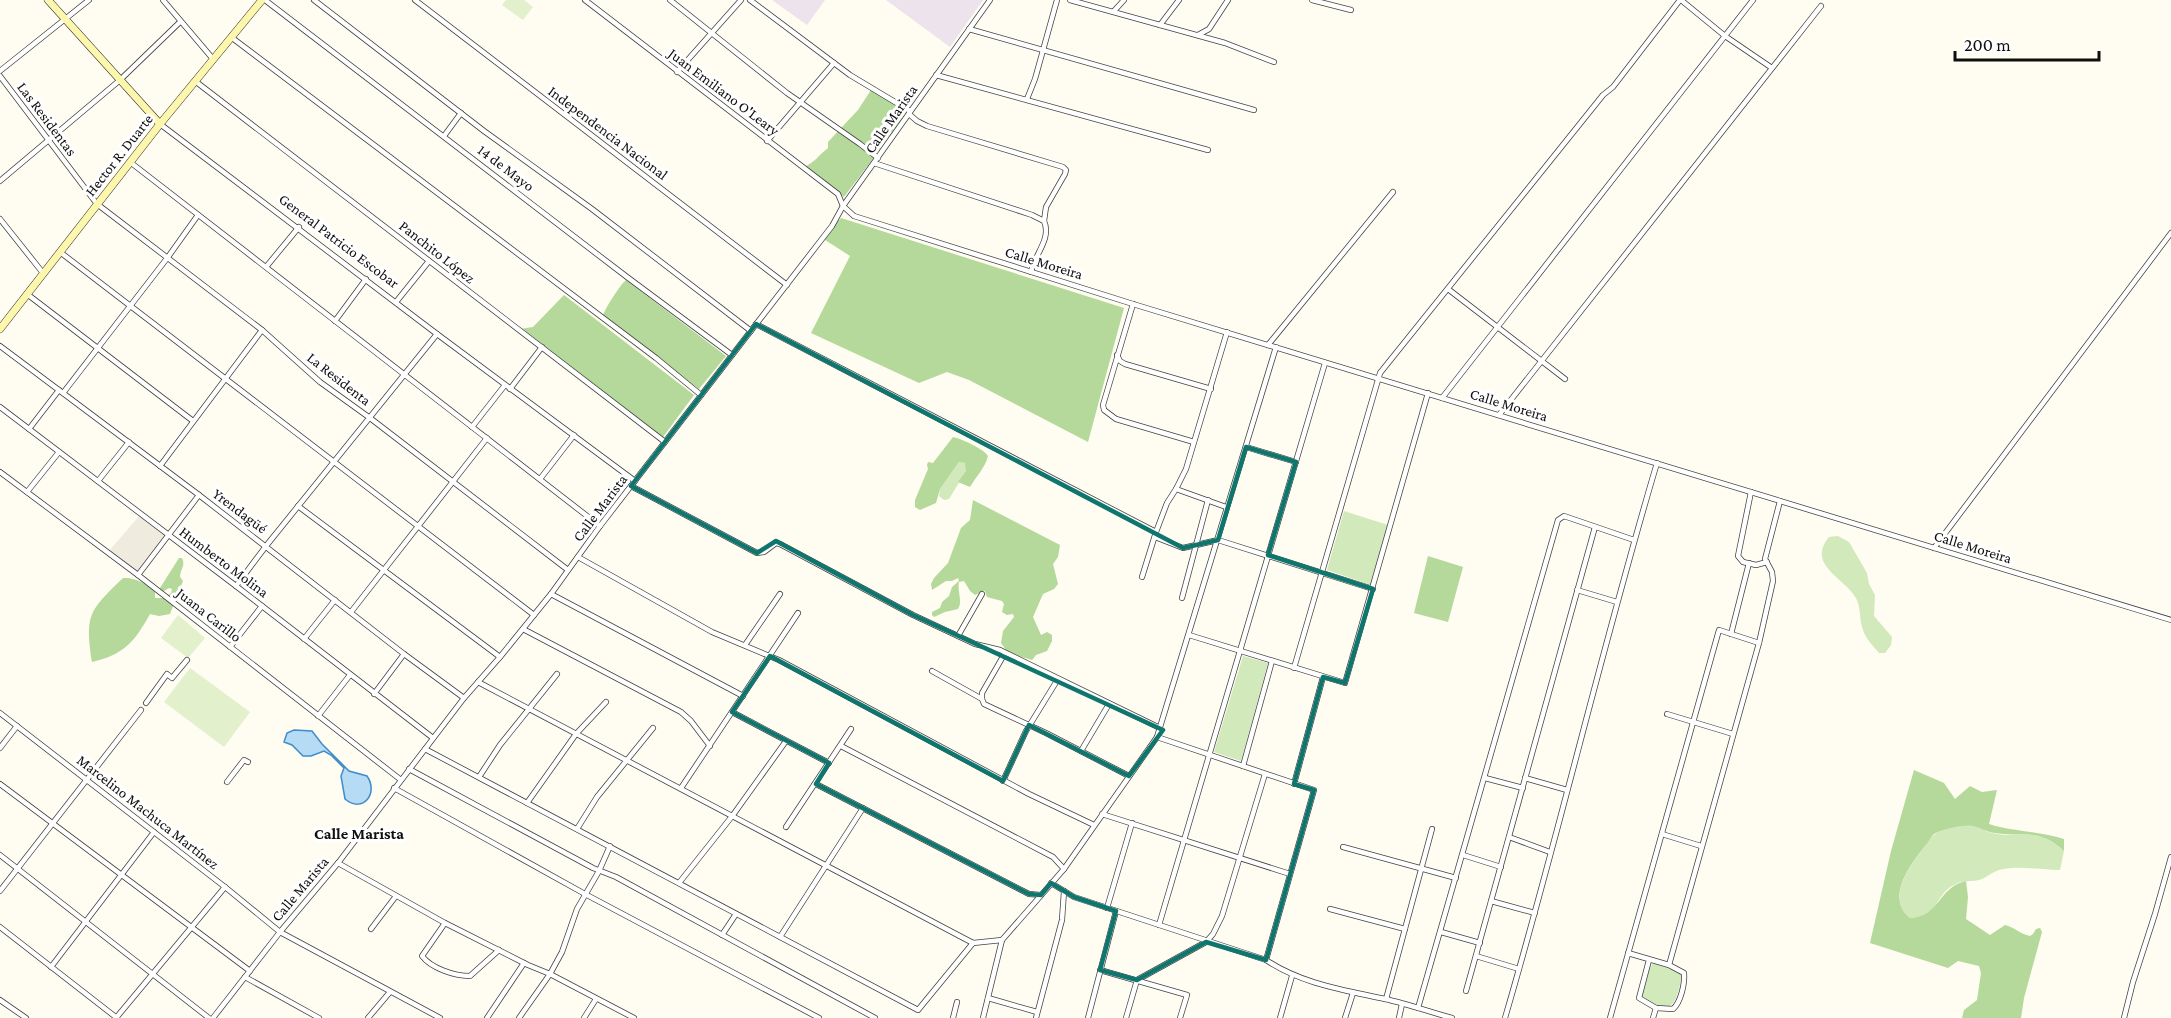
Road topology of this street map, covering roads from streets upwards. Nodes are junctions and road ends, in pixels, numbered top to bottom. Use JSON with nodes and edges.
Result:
{"nodes":[{"id":1,"x":48,"y":0,"type":"edge"},
{"id":2,"x":89,"y":0,"type":"edge"},
{"id":3,"x":163,"y":0,"type":"edge"},
{"id":4,"x":264,"y":0,"type":"edge"},
{"id":5,"x":314,"y":0,"type":"edge"},
{"id":6,"x":416,"y":0,"type":"edge"},
{"id":7,"x":587,"y":0,"type":"edge"},
{"id":8,"x":670,"y":0,"type":"edge"},
{"id":9,"x":741,"y":0,"type":"edge"},
{"id":10,"x":750,"y":0,"type":"edge"},
{"id":11,"x":990,"y":0,"type":"edge"},
{"id":12,"x":1057,"y":0,"type":"edge"},
{"id":13,"x":1070,"y":0,"type":"edge"},
{"id":14,"x":1124,"y":0,"type":"edge"},
{"id":15,"x":1179,"y":0,"type":"edge"},
{"id":16,"x":1228,"y":0,"type":"edge"},
{"id":17,"x":1312,"y":0,"type":"edge"},
{"id":18,"x":1681,"y":0,"type":"edge"},
{"id":19,"x":1753,"y":0,"type":"edge"},
{"id":20,"x":1821,"y":6,"type":"dead end"},
{"id":21,"x":1351,"y":10,"type":"dead end"},
{"id":22,"x":1114,"y":11,"type":"junction"},
{"id":23,"x":65,"y":20,"type":"junction"},
{"id":24,"x":180,"y":22,"type":"junction"},
{"id":25,"x":1160,"y":25,"type":"junction"},
{"id":26,"x":969,"y":29,"type":"junction"},
{"id":27,"x":712,"y":33,"type":"junction"},
{"id":28,"x":1198,"y":35,"type":"junction"},
{"id":29,"x":1725,"y":36,"type":"junction"},
{"id":30,"x":231,"y":37,"type":"junction"},
{"id":31,"x":1043,"y":50,"type":"junction"},
{"id":32,"x":213,"y":59,"type":"junction"},
{"id":33,"x":1275,"y":62,"type":"dead end"},
{"id":34,"x":834,"y":63,"type":"junction"},
{"id":35,"x":1772,"y":68,"type":"junction"},
{"id":36,"x":0,"y":71,"type":"edge"},
{"id":37,"x":677,"y":72,"type":"junction"},
{"id":38,"x":936,"y":75,"type":"junction"},
{"id":39,"x":0,"y":76,"type":"edge"},
{"id":40,"x":120,"y":80,"type":"junction"},
{"id":41,"x":195,"y":81,"type":"junction"},
{"id":42,"x":1027,"y":99,"type":"junction"},
{"id":43,"x":799,"y":102,"type":"junction"},
{"id":44,"x":1254,"y":110,"type":"dead end"},
{"id":45,"x":910,"y":112,"type":"junction"},
{"id":46,"x":461,"y":113,"type":"junction"},
{"id":47,"x":160,"y":124,"type":"junction"},
{"id":48,"x":444,"y":136,"type":"junction"},
{"id":49,"x":48,"y":141,"type":"junction"},
{"id":50,"x":767,"y":141,"type":"junction"},
{"id":51,"x":1208,"y":150,"type":"dead end"},
{"id":52,"x":878,"y":158,"type":"junction"},
{"id":53,"x":130,"y":162,"type":"junction"},
{"id":54,"x":874,"y":163,"type":"junction"},
{"id":55,"x":0,"y":181,"type":"edge"},
{"id":56,"x":1393,"y":192,"type":"dead end"},
{"id":57,"x":97,"y":204,"type":"junction"},
{"id":58,"x":843,"y":206,"type":"junction"},
{"id":59,"x":198,"y":215,"type":"junction"},
{"id":60,"x":0,"y":219,"type":"edge"},
{"id":61,"x":1044,"y":221,"type":"junction"},
{"id":62,"x":299,"y":227,"type":"junction"},
{"id":63,"x":2171,"y":233,"type":"edge"},
{"id":64,"x":60,"y":252,"type":"junction"},
{"id":65,"x":168,"y":257,"type":"junction"},
{"id":66,"x":429,"y":261,"type":"junction"},
{"id":67,"x":266,"y":267,"type":"junction"},
{"id":68,"x":1030,"y":272,"type":"junction"},
{"id":69,"x":43,"y":273,"type":"junction"},
{"id":70,"x":366,"y":279,"type":"junction"},
{"id":71,"x":787,"y":285,"type":"junction"},
{"id":72,"x":1448,"y":289,"type":"junction"},
{"id":73,"x":27,"y":294,"type":"junction"},
{"id":74,"x":396,"y":302,"type":"junction"},
{"id":75,"x":1133,"y":304,"type":"junction"},
{"id":76,"x":131,"y":305,"type":"junction"},
{"id":77,"x":335,"y":321,"type":"junction"},
{"id":78,"x":756,"y":324,"type":"junction"},
{"id":79,"x":1497,"y":327,"type":"junction"},
{"id":80,"x":0,"y":329,"type":"edge"},
{"id":81,"x":262,"y":330,"type":"junction"},
{"id":82,"x":751,"y":331,"type":"junction"},
{"id":83,"x":1227,"y":332,"type":"junction"},
{"id":84,"x":437,"y":334,"type":"junction"},
{"id":85,"x":1268,"y":345,"type":"junction"},
{"id":86,"x":0,"y":346,"type":"edge"},
{"id":87,"x":1276,"y":347,"type":"junction"},
{"id":88,"x":98,"y":348,"type":"junction"},
{"id":89,"x":542,"y":348,"type":"junction"},
{"id":90,"x":732,"y":355,"type":"junction"},
{"id":91,"x":1117,"y":356,"type":"junction"},
{"id":92,"x":1541,"y":361,"type":"junction"},
{"id":93,"x":1325,"y":363,"type":"junction"},
{"id":94,"x":404,"y":376,"type":"junction"},
{"id":95,"x":226,"y":378,"type":"junction"},
{"id":96,"x":1378,"y":378,"type":"junction"},
{"id":97,"x":1565,"y":380,"type":"dead end"},
{"id":98,"x":507,"y":387,"type":"junction"},
{"id":99,"x":1211,"y":389,"type":"junction"},
{"id":100,"x":61,"y":391,"type":"junction"},
{"id":101,"x":1428,"y":393,"type":"junction"},
{"id":102,"x":701,"y":395,"type":"junction"},
{"id":103,"x":1442,"y":398,"type":"junction"},
{"id":104,"x":0,"y":407,"type":"edge"},
{"id":105,"x":1499,"y":415,"type":"junction"},
{"id":106,"x":370,"y":418,"type":"junction"},
{"id":107,"x":193,"y":421,"type":"junction"},
{"id":108,"x":472,"y":427,"type":"junction"},
{"id":109,"x":28,"y":429,"type":"junction"},
{"id":110,"x":574,"y":435,"type":"junction"},
{"id":111,"x":487,"y":438,"type":"junction"},
{"id":112,"x":129,"y":442,"type":"junction"},
{"id":113,"x":665,"y":442,"type":"junction"},
{"id":114,"x":1194,"y":442,"type":"junction"},
{"id":115,"x":1246,"y":447,"type":"junction"},
{"id":116,"x":59,"y":452,"type":"junction"},
{"id":117,"x":334,"y":462,"type":"junction"},
{"id":118,"x":1296,"y":462,"type":"junction"},
{"id":119,"x":1657,"y":463,"type":"junction"},
{"id":120,"x":160,"y":466,"type":"junction"},
{"id":121,"x":0,"y":472,"type":"edge"},
{"id":122,"x":540,"y":479,"type":"junction"},
{"id":123,"x":98,"y":481,"type":"junction"},
{"id":124,"x":635,"y":481,"type":"junction"},
{"id":125,"x":452,"y":483,"type":"junction"},
{"id":126,"x":631,"y":486,"type":"junction"},
{"id":127,"x":1176,"y":489,"type":"junction"},
{"id":128,"x":27,"y":492,"type":"junction"},
{"id":129,"x":1751,"y":492,"type":"junction"},
{"id":130,"x":199,"y":495,"type":"junction"},
{"id":131,"x":1208,"y":500,"type":"junction"},
{"id":132,"x":1780,"y":501,"type":"junction"},
{"id":133,"x":298,"y":506,"type":"junction"},
{"id":134,"x":1226,"y":507,"type":"junction"},
{"id":135,"x":418,"y":525,"type":"junction"},
{"id":136,"x":600,"y":526,"type":"junction"},
{"id":137,"x":1594,"y":527,"type":"junction"},
{"id":138,"x":1156,"y":534,"type":"junction"},
{"id":139,"x":168,"y":535,"type":"junction"},
{"id":140,"x":1218,"y":540,"type":"junction"},
{"id":141,"x":1634,"y":540,"type":"junction"},
{"id":142,"x":1196,"y":544,"type":"junction"},
{"id":143,"x":266,"y":546,"type":"junction"},
{"id":144,"x":1934,"y":548,"type":"junction"},
{"id":145,"x":1268,"y":555,"type":"junction"},
{"id":146,"x":578,"y":557,"type":"junction"},
{"id":147,"x":1767,"y":562,"type":"junction"},
{"id":148,"x":1749,"y":563,"type":"junction"},
{"id":149,"x":383,"y":569,"type":"junction"},
{"id":150,"x":568,"y":570,"type":"junction"},
{"id":151,"x":1323,"y":572,"type":"junction"},
{"id":152,"x":138,"y":575,"type":"junction"},
{"id":153,"x":1142,"y":577,"type":"dead end"},
{"id":154,"x":236,"y":586,"type":"junction"},
{"id":155,"x":1373,"y":589,"type":"junction"},
{"id":156,"x":1577,"y":590,"type":"junction"},
{"id":157,"x":551,"y":594,"type":"junction"},
{"id":158,"x":780,"y":594,"type":"dead end"},
{"id":159,"x":982,"y":594,"type":"dead end"},
{"id":160,"x":1182,"y":598,"type":"dead end"},
{"id":161,"x":335,"y":600,"type":"junction"},
{"id":162,"x":1617,"y":602,"type":"junction"},
{"id":163,"x":262,"y":606,"type":"junction"},
{"id":164,"x":351,"y":612,"type":"junction"},
{"id":165,"x":798,"y":613,"type":"dead end"},
{"id":166,"x":534,"y":615,"type":"junction"},
{"id":167,"x":2171,"y":620,"type":"edge"},
{"id":168,"x":523,"y":629,"type":"junction"},
{"id":169,"x":1731,"y":634,"type":"junction"},
{"id":170,"x":1189,"y":635,"type":"junction"},
{"id":171,"x":958,"y":636,"type":"junction"},
{"id":172,"x":304,"y":639,"type":"junction"},
{"id":173,"x":1759,"y":643,"type":"junction"},
{"id":174,"x":745,"y":645,"type":"junction"},
{"id":175,"x":230,"y":647,"type":"junction"},
{"id":176,"x":1239,"y":651,"type":"junction"},
{"id":177,"x":1005,"y":653,"type":"junction"},
{"id":178,"x":404,"y":654,"type":"junction"},
{"id":179,"x":770,"y":656,"type":"junction"},
{"id":180,"x":500,"y":657,"type":"junction"},
{"id":181,"x":187,"y":660,"type":"dead end"},
{"id":182,"x":1272,"y":661,"type":"junction"},
{"id":183,"x":1294,"y":668,"type":"junction"},
{"id":184,"x":932,"y":671,"type":"dead end"},
{"id":185,"x":557,"y":674,"type":"dead end"},
{"id":186,"x":350,"y":675,"type":"junction"},
{"id":187,"x":1323,"y":677,"type":"junction"},
{"id":188,"x":1058,"y":679,"type":"junction"},
{"id":189,"x":478,"y":682,"type":"junction"},
{"id":190,"x":374,"y":694,"type":"junction"},
{"id":191,"x":743,"y":696,"type":"junction"},
{"id":192,"x":464,"y":698,"type":"junction"},
{"id":193,"x":981,"y":699,"type":"junction"},
{"id":194,"x":606,"y":702,"type":"dead end"},
{"id":195,"x":146,"y":703,"type":"dead end"},
{"id":196,"x":1110,"y":704,"type":"junction"},
{"id":197,"x":530,"y":709,"type":"junction"},
{"id":198,"x":141,"y":710,"type":"dead end"},
{"id":199,"x":0,"y":712,"type":"edge"},
{"id":200,"x":732,"y":712,"type":"junction"},
{"id":201,"x":1667,"y":714,"type":"dead end"},
{"id":202,"x":318,"y":716,"type":"junction"},
{"id":203,"x":1694,"y":723,"type":"junction"},
{"id":204,"x":1029,"y":725,"type":"junction"},
{"id":205,"x":17,"y":726,"type":"junction"},
{"id":206,"x":654,"y":728,"type":"dead end"},
{"id":207,"x":1160,"y":728,"type":"junction"},
{"id":208,"x":851,"y":729,"type":"dead end"},
{"id":209,"x":576,"y":734,"type":"junction"},
{"id":210,"x":1733,"y":734,"type":"junction"},
{"id":211,"x":1157,"y":737,"type":"junction"},
{"id":212,"x":433,"y":738,"type":"junction"},
{"id":213,"x":786,"y":741,"type":"junction"},
{"id":214,"x":710,"y":746,"type":"junction"},
{"id":215,"x":841,"y":746,"type":"junction"},
{"id":216,"x":0,"y":748,"type":"edge"},
{"id":217,"x":425,"y":749,"type":"junction"},
{"id":218,"x":1082,"y":751,"type":"junction"},
{"id":219,"x":1209,"y":755,"type":"junction"},
{"id":220,"x":627,"y":760,"type":"junction"},
{"id":221,"x":248,"y":762,"type":"dead end"},
{"id":222,"x":829,"y":763,"type":"junction"},
{"id":223,"x":1243,"y":766,"type":"junction"},
{"id":224,"x":409,"y":769,"type":"junction"},
{"id":225,"x":1265,"y":774,"type":"junction"},
{"id":226,"x":1129,"y":776,"type":"junction"},
{"id":227,"x":479,"y":777,"type":"junction"},
{"id":228,"x":1485,"y":778,"type":"junction"},
{"id":229,"x":1525,"y":778,"type":"junction"},
{"id":230,"x":87,"y":779,"type":"junction"},
{"id":231,"x":401,"y":780,"type":"junction"},
{"id":232,"x":1004,"y":781,"type":"junction"},
{"id":233,"x":227,"y":782,"type":"dead end"},
{"id":234,"x":0,"y":784,"type":"edge"},
{"id":235,"x":816,"y":784,"type":"junction"},
{"id":236,"x":1294,"y":784,"type":"junction"},
{"id":237,"x":394,"y":788,"type":"junction"},
{"id":238,"x":681,"y":788,"type":"junction"},
{"id":239,"x":1522,"y":788,"type":"junction"},
{"id":240,"x":1567,"y":790,"type":"junction"},
{"id":241,"x":527,"y":803,"type":"junction"},
{"id":242,"x":863,"y":808,"type":"junction"},
{"id":243,"x":1102,"y":814,"type":"junction"},
{"id":244,"x":733,"y":815,"type":"junction"},
{"id":245,"x":1132,"y":823,"type":"junction"},
{"id":246,"x":53,"y":824,"type":"junction"},
{"id":247,"x":1094,"y":825,"type":"junction"},
{"id":248,"x":786,"y":827,"type":"dead end"},
{"id":249,"x":577,"y":829,"type":"junction"},
{"id":250,"x":1432,"y":829,"type":"dead end"},
{"id":251,"x":154,"y":832,"type":"junction"},
{"id":252,"x":1662,"y":834,"type":"junction"},
{"id":253,"x":1509,"y":837,"type":"junction"},
{"id":254,"x":1184,"y":840,"type":"junction"},
{"id":255,"x":610,"y":846,"type":"junction"},
{"id":256,"x":1701,"y":846,"type":"junction"},
{"id":257,"x":1343,"y":847,"type":"dead end"},
{"id":258,"x":1550,"y":852,"type":"junction"},
{"id":259,"x":0,"y":855,"type":"edge"},
{"id":260,"x":1463,"y":855,"type":"junction"},
{"id":261,"x":2171,"y":857,"type":"edge"},
{"id":262,"x":1240,"y":858,"type":"junction"},
{"id":263,"x":338,"y":863,"type":"junction"},
{"id":264,"x":826,"y":865,"type":"junction"},
{"id":265,"x":1501,"y":867,"type":"junction"},
{"id":266,"x":1064,"y":868,"type":"junction"},
{"id":267,"x":17,"y":869,"type":"junction"},
{"id":268,"x":1421,"y":869,"type":"junction"},
{"id":269,"x":599,"y":871,"type":"junction"},
{"id":270,"x":1290,"y":874,"type":"junction"},
{"id":271,"x":122,"y":875,"type":"junction"},
{"id":272,"x":1456,"y":878,"type":"junction"},
{"id":273,"x":679,"y":883,"type":"junction"},
{"id":274,"x":1051,"y":883,"type":"junction"},
{"id":275,"x":225,"y":886,"type":"junction"},
{"id":276,"x":0,"y":891,"type":"edge"},
{"id":277,"x":1064,"y":891,"type":"junction"},
{"id":278,"x":585,"y":894,"type":"junction"},
{"id":279,"x":1041,"y":894,"type":"junction"},
{"id":280,"x":396,"y":896,"type":"junction"},
{"id":281,"x":1491,"y":901,"type":"junction"},
{"id":282,"x":1107,"y":908,"type":"junction"},
{"id":283,"x":1330,"y":909,"type":"dead end"},
{"id":284,"x":1116,"y":911,"type":"junction"},
{"id":285,"x":1535,"y":913,"type":"junction"},
{"id":286,"x":736,"y":914,"type":"junction"},
{"id":287,"x":85,"y":922,"type":"junction"},
{"id":288,"x":444,"y":923,"type":"junction"},
{"id":289,"x":1159,"y":925,"type":"junction"},
{"id":290,"x":0,"y":927,"type":"edge"},
{"id":291,"x":191,"y":928,"type":"junction"},
{"id":292,"x":371,"y":929,"type":"dead end"},
{"id":293,"x":1405,"y":929,"type":"junction"},
{"id":294,"x":280,"y":932,"type":"junction"},
{"id":295,"x":1441,"y":932,"type":"junction"},
{"id":296,"x":722,"y":935,"type":"junction"},
{"id":297,"x":780,"y":938,"type":"junction"},
{"id":298,"x":1002,"y":940,"type":"junction"},
{"id":299,"x":1206,"y":942,"type":"junction"},
{"id":300,"x":973,"y":943,"type":"junction"},
{"id":301,"x":1480,"y":943,"type":"junction"},
{"id":302,"x":498,"y":950,"type":"junction"},
{"id":303,"x":1628,"y":953,"type":"junction"},
{"id":304,"x":1476,"y":956,"type":"junction"},
{"id":305,"x":1266,"y":960,"type":"junction"},
{"id":306,"x":1649,"y":960,"type":"junction"},
{"id":307,"x":524,"y":963,"type":"junction"},
{"id":308,"x":1669,"y":965,"type":"junction"},
{"id":309,"x":51,"y":967,"type":"junction"},
{"id":310,"x":1520,"y":969,"type":"junction"},
{"id":311,"x":1100,"y":970,"type":"junction"},
{"id":312,"x":250,"y":971,"type":"junction"},
{"id":313,"x":550,"y":974,"type":"junction"},
{"id":314,"x":151,"y":975,"type":"junction"},
{"id":315,"x":1292,"y":976,"type":"junction"},
{"id":316,"x":245,"y":977,"type":"junction"},
{"id":317,"x":1137,"y":980,"type":"junction"},
{"id":318,"x":1466,"y":991,"type":"dead end"},
{"id":319,"x":390,"y":992,"type":"junction"},
{"id":320,"x":1353,"y":993,"type":"junction"},
{"id":321,"x":988,"y":998,"type":"junction"},
{"id":322,"x":596,"y":999,"type":"junction"},
{"id":323,"x":1386,"y":999,"type":"junction"},
{"id":324,"x":0,"y":1000,"type":"edge"},
{"id":325,"x":957,"y":1002,"type":"dead end"},
{"id":326,"x":1402,"y":1004,"type":"junction"},
{"id":327,"x":1418,"y":1008,"type":"junction"},
{"id":328,"x":1656,"y":1008,"type":"junction"},
{"id":329,"x":1037,"y":1012,"type":"junction"},
{"id":330,"x":26,"y":1018,"type":"edge"},
{"id":331,"x":116,"y":1018,"type":"edge"},
{"id":332,"x":208,"y":1018,"type":"edge"},
{"id":333,"x":213,"y":1018,"type":"edge"},
{"id":334,"x":319,"y":1018,"type":"edge"},
{"id":335,"x":368,"y":1018,"type":"edge"},
{"id":336,"x":440,"y":1018,"type":"edge"},
{"id":337,"x":487,"y":1018,"type":"edge"},
{"id":338,"x":519,"y":1018,"type":"edge"},
{"id":339,"x":584,"y":1018,"type":"edge"},
{"id":340,"x":634,"y":1018,"type":"edge"},
{"id":341,"x":819,"y":1018,"type":"edge"},
{"id":342,"x":875,"y":1018,"type":"edge"},
{"id":343,"x":953,"y":1018,"type":"edge"},
{"id":344,"x":983,"y":1018,"type":"edge"},
{"id":345,"x":1036,"y":1018,"type":"edge"},
{"id":346,"x":1088,"y":1018,"type":"edge"},
{"id":347,"x":1126,"y":1018,"type":"edge"},
{"id":348,"x":1180,"y":1018,"type":"edge"},
{"id":349,"x":1280,"y":1018,"type":"edge"},
{"id":350,"x":1345,"y":1018,"type":"edge"},
{"id":351,"x":1399,"y":1018,"type":"edge"},
{"id":352,"x":1452,"y":1018,"type":"edge"},
{"id":353,"x":1505,"y":1018,"type":"edge"},
{"id":354,"x":1610,"y":1018,"type":"edge"},
{"id":355,"x":1653,"y":1018,"type":"edge"},
{"id":356,"x":2124,"y":1018,"type":"edge"}],
"edges":[{"from":1,"to":23,"type":"street","name":"General Patricio Escobar"},
{"from":2,"to":23,"type":"street"},
{"from":3,"to":24,"type":"street"},
{"from":4,"to":30,"type":"street","name":"Hector R. Duarte"},
{"from":4,"to":48,"type":"street","name":"14 de Mayo"},
{"from":5,"to":46,"type":"street"},
{"from":6,"to":71,"type":"street","name":"Independencia Nacional"},
{"from":7,"to":37,"type":"street","name":"Juan Emiliano O'Leary"},
{"from":8,"to":27,"type":"street"},
{"from":9,"to":27,"type":"street"},
{"from":10,"to":34,"type":"street"},
{"from":11,"to":26,"type":"street","name":"Calle Marista"},
{"from":12,"to":31,"type":"street"},
{"from":13,"to":22,"type":"street"},
{"from":14,"to":22,"type":"street"},
{"from":15,"to":25,"type":"street"},
{"from":16,"to":28,"type":"street"},
{"from":17,"to":21,"type":"street"},
{"from":18,"to":29,"type":"street"},
{"from":18,"to":72,"type":"street"},
{"from":19,"to":29,"type":"street"},
{"from":20,"to":35,"type":"street"},
{"from":22,"to":25,"type":"street"},
{"from":23,"to":36,"type":"street"},
{"from":23,"to":40,"type":"street","name":"General Patricio Escobar"},
{"from":24,"to":32,"type":"street"},
{"from":24,"to":40,"type":"street"},
{"from":25,"to":28,"type":"street"},
{"from":26,"to":31,"type":"street"},
{"from":26,"to":38,"type":"street","name":"Calle Marista"},
{"from":27,"to":37,"type":"street"},
{"from":27,"to":43,"type":"street"},
{"from":28,"to":33,"type":"street"},
{"from":29,"to":35,"type":"street"},
{"from":29,"to":79,"type":"street"},
{"from":30,"to":32,"type":"street","name":"Hector R. Duarte"},
{"from":30,"to":102,"type":"street"},
{"from":31,"to":42,"type":"street"},
{"from":31,"to":44,"type":"street"},
{"from":32,"to":41,"type":"street","name":"Hector R. Duarte"},
{"from":34,"to":43,"type":"street"},
{"from":34,"to":45,"type":"street"},
{"from":35,"to":92,"type":"street"},
{"from":37,"to":50,"type":"street","name":"Juan Emiliano O'Leary"},
{"from":38,"to":42,"type":"street"},
{"from":38,"to":45,"type":"street","name":"Calle Marista"},
{"from":39,"to":49,"type":"street","name":"Las Residentas"},
{"from":40,"to":47,"type":"street","name":"General Patricio Escobar"},
{"from":40,"to":49,"type":"street"},
{"from":41,"to":47,"type":"street","name":"Hector R. Duarte"},
{"from":41,"to":66,"type":"street","name":"Panchito López"},
{"from":42,"to":51,"type":"street"},
{"from":43,"to":50,"type":"street"},
{"from":43,"to":52,"type":"street"},
{"from":45,"to":52,"type":"street","name":"Calle Marista"},
{"from":45,"to":61,"type":"street"},
{"from":46,"to":48,"type":"street"},
{"from":46,"to":82,"type":"street"},
{"from":47,"to":53,"type":"street","name":"Hector R. Duarte"},
{"from":47,"to":62,"type":"street","name":"General Patricio Escobar"},
{"from":48,"to":90,"type":"street","name":"14 de Mayo"},
{"from":49,"to":55,"type":"street"},
{"from":49,"to":57,"type":"street","name":"Las Residentas"},
{"from":50,"to":58,"type":"street","name":"Juan Emiliano O'Leary"},
{"from":52,"to":54,"type":"street","name":"Calle Marista"},
{"from":53,"to":57,"type":"street","name":"Hector R. Duarte"},
{"from":53,"to":59,"type":"street"},
{"from":54,"to":58,"type":"street","name":"Calle Marista"},
{"from":54,"to":61,"type":"street"},
{"from":56,"to":85,"type":"street"},
{"from":57,"to":64,"type":"street","name":"Hector R. Duarte"},
{"from":57,"to":65,"type":"street","name":"La Residenta"},
{"from":58,"to":68,"type":"street","name":"Calle Moreira"},
{"from":58,"to":71,"type":"street","name":"Calle Marista"},
{"from":59,"to":65,"type":"street"},
{"from":59,"to":67,"type":"street"},
{"from":60,"to":69,"type":"street"},
{"from":61,"to":68,"type":"street"},
{"from":62,"to":67,"type":"street"},
{"from":62,"to":70,"type":"street","name":"General Patricio Escobar"},
{"from":63,"to":144,"type":"street"},
{"from":64,"to":69,"type":"street","name":"Hector R. Duarte"},
{"from":64,"to":76,"type":"street"},
{"from":65,"to":76,"type":"street"},
{"from":65,"to":81,"type":"street","name":"La Residenta"},
{"from":66,"to":74,"type":"street"},
{"from":66,"to":89,"type":"street","name":"Panchito López"},
{"from":67,"to":77,"type":"street"},
{"from":68,"to":75,"type":"street","name":"Calle Moreira"},
{"from":69,"to":73,"type":"street","name":"Hector R. Duarte"},
{"from":70,"to":74,"type":"street","name":"General Patricio Escobar"},
{"from":70,"to":77,"type":"street"},
{"from":71,"to":78,"type":"street","name":"Calle Marista"},
{"from":72,"to":79,"type":"street"},
{"from":72,"to":96,"type":"street"},
{"from":73,"to":80,"type":"street","name":"Hector R. Duarte"},
{"from":73,"to":88,"type":"street"},
{"from":74,"to":84,"type":"street","name":"General Patricio Escobar"},
{"from":75,"to":83,"type":"street","name":"Calle Moreira"},
{"from":75,"to":91,"type":"street"},
{"from":76,"to":88,"type":"street"},
{"from":76,"to":95,"type":"street"},
{"from":77,"to":94,"type":"street"},
{"from":78,"to":82,"type":"street","name":"Calle Marista"},
{"from":78,"to":138,"type":"street"},
{"from":79,"to":92,"type":"street"},
{"from":79,"to":103,"type":"street"},
{"from":81,"to":95,"type":"street"},
{"from":81,"to":106,"type":"street","name":"La Residenta"},
{"from":82,"to":90,"type":"street","name":"Calle Marista"},
{"from":83,"to":85,"type":"street","name":"Calle Moreira"},
{"from":83,"to":99,"type":"street"},
{"from":84,"to":94,"type":"street"},
{"from":84,"to":98,"type":"street","name":"General Patricio Escobar"},
{"from":85,"to":87,"type":"street","name":"Calle Moreira"},
{"from":86,"to":100,"type":"street","name":"Yrendagüé"},
{"from":87,"to":93,"type":"street","name":"Calle Moreira"},
{"from":87,"to":115,"type":"street"},
{"from":88,"to":100,"type":"street"},
{"from":88,"to":107,"type":"street"},
{"from":89,"to":98,"type":"street"},
{"from":89,"to":113,"type":"street","name":"Panchito López"},
{"from":90,"to":102,"type":"street","name":"Calle Marista"},
{"from":91,"to":99,"type":"street"},
{"from":91,"to":114,"type":"street"},
{"from":92,"to":97,"type":"street"},
{"from":92,"to":105,"type":"street"},
{"from":93,"to":96,"type":"street","name":"Calle Moreira"},
{"from":93,"to":118,"type":"street"},
{"from":94,"to":106,"type":"street"},
{"from":94,"to":108,"type":"street"},
{"from":95,"to":107,"type":"street"},
{"from":95,"to":117,"type":"street"},
{"from":96,"to":101,"type":"street","name":"Calle Moreira"},
{"from":96,"to":151,"type":"street"},
{"from":98,"to":108,"type":"street"},
{"from":98,"to":110,"type":"street","name":"General Patricio Escobar"},
{"from":99,"to":114,"type":"street"},
{"from":100,"to":109,"type":"street"},
{"from":100,"to":112,"type":"street","name":"Yrendagüé"},
{"from":101,"to":103,"type":"street","name":"Calle Moreira"},
{"from":101,"to":155,"type":"street"},
{"from":102,"to":113,"type":"street","name":"Calle Marista"},
{"from":103,"to":105,"type":"street","name":"Calle Moreira"},
{"from":104,"to":109,"type":"street","name":"Humberto Molina"},
{"from":105,"to":119,"type":"street","name":"Calle Moreira"},
{"from":106,"to":117,"type":"street"},
{"from":106,"to":125,"type":"street","name":"La Residenta"},
{"from":107,"to":120,"type":"street"},
{"from":108,"to":111,"type":"street"},
{"from":109,"to":116,"type":"street","name":"Humberto Molina"},
{"from":110,"to":122,"type":"street"},
{"from":110,"to":124,"type":"street","name":"General Patricio Escobar"},
{"from":111,"to":122,"type":"street"},
{"from":111,"to":125,"type":"street"},
{"from":112,"to":120,"type":"street","name":"Yrendagüé"},
{"from":112,"to":123,"type":"street"},
{"from":113,"to":124,"type":"street","name":"Calle Marista"},
{"from":114,"to":127,"type":"street"},
{"from":115,"to":118,"type":"street"},
{"from":115,"to":134,"type":"street"},
{"from":116,"to":123,"type":"street","name":"Humberto Molina"},
{"from":116,"to":128,"type":"street"},
{"from":117,"to":133,"type":"street"},
{"from":117,"to":135,"type":"street"},
{"from":118,"to":145,"type":"street"},
{"from":119,"to":129,"type":"street","name":"Calle Moreira"},
{"from":119,"to":141,"type":"street"},
{"from":120,"to":130,"type":"street","name":"Yrendagüé"},
{"from":121,"to":128,"type":"street","name":"Juana Carillo"},
{"from":122,"to":136,"type":"street"},
{"from":123,"to":139,"type":"street","name":"Humberto Molina"},
{"from":124,"to":126,"type":"street","name":"Calle Marista"},
{"from":125,"to":135,"type":"street"},
{"from":125,"to":150,"type":"street","name":"La Residenta"},
{"from":126,"to":136,"type":"street","name":"Calle Marista"},
{"from":126,"to":171,"type":"street"},
{"from":127,"to":131,"type":"street"},
{"from":127,"to":138,"type":"street"},
{"from":128,"to":152,"type":"street","name":"Juana Carillo"},
{"from":129,"to":132,"type":"street","name":"Calle Moreira"},
{"from":129,"to":148,"type":"street"},
{"from":130,"to":139,"type":"street"},
{"from":130,"to":143,"type":"street","name":"Yrendagüé"},
{"from":131,"to":134,"type":"street"},
{"from":131,"to":142,"type":"street"},
{"from":132,"to":144,"type":"street","name":"Calle Moreira"},
{"from":132,"to":147,"type":"street"},
{"from":133,"to":143,"type":"street"},
{"from":133,"to":149,"type":"street"},
{"from":134,"to":140,"type":"street"},
{"from":135,"to":149,"type":"street"},
{"from":135,"to":166,"type":"street"},
{"from":136,"to":146,"type":"street","name":"Calle Marista"},
{"from":137,"to":141,"type":"street"},
{"from":137,"to":156,"type":"street"},
{"from":137,"to":228,"type":"street"},
{"from":138,"to":142,"type":"street"},
{"from":138,"to":153,"type":"street"},
{"from":139,"to":152,"type":"street"},
{"from":139,"to":154,"type":"street","name":"Humberto Molina"},
{"from":140,"to":142,"type":"street"},
{"from":140,"to":145,"type":"street"},
{"from":140,"to":170,"type":"street"},
{"from":141,"to":162,"type":"street"},
{"from":142,"to":160,"type":"street"},
{"from":143,"to":154,"type":"street"},
{"from":143,"to":161,"type":"street","name":"Yrendagüé"},
{"from":144,"to":167,"type":"street","name":"Calle Moreira"},
{"from":145,"to":151,"type":"street"},
{"from":145,"to":176,"type":"street"},
{"from":146,"to":150,"type":"street","name":"Calle Marista"},
{"from":146,"to":174,"type":"street"},
{"from":147,"to":148,"type":"street"},
{"from":147,"to":173,"type":"street"},
{"from":148,"to":169,"type":"street"},
{"from":149,"to":164,"type":"street"},
{"from":149,"to":180,"type":"street"},
{"from":150,"to":157,"type":"street","name":"Calle Marista"},
{"from":151,"to":155,"type":"street"},
{"from":151,"to":183,"type":"street"},
{"from":152,"to":175,"type":"street","name":"Juana Carillo"},
{"from":154,"to":163,"type":"street","name":"Humberto Molina"},
{"from":155,"to":187,"type":"street"},
{"from":156,"to":162,"type":"street"},
{"from":156,"to":229,"type":"street"},
{"from":157,"to":166,"type":"street","name":"Calle Marista"},
{"from":157,"to":191,"type":"street"},
{"from":158,"to":174,"type":"street"},
{"from":159,"to":171,"type":"street"},
{"from":161,"to":164,"type":"street","name":"Yrendagüé"},
{"from":161,"to":172,"type":"street"},
{"from":162,"to":240,"type":"street"},
{"from":163,"to":172,"type":"street","name":"Humberto Molina"},
{"from":163,"to":175,"type":"street"},
{"from":164,"to":178,"type":"street","name":"Yrendagüé"},
{"from":165,"to":179,"type":"street"},
{"from":166,"to":168,"type":"street","name":"Calle Marista"},
{"from":168,"to":180,"type":"street","name":"Calle Marista"},
{"from":168,"to":214,"type":"street"},
{"from":169,"to":173,"type":"street"},
{"from":169,"to":203,"type":"street"},
{"from":170,"to":176,"type":"street"},
{"from":170,"to":207,"type":"street"},
{"from":171,"to":177,"type":"street"},
{"from":172,"to":186,"type":"street","name":"Humberto Molina"},
{"from":173,"to":210,"type":"street"},
{"from":174,"to":179,"type":"street"},
{"from":175,"to":202,"type":"street","name":"Juana Carillo"},
{"from":176,"to":182,"type":"street"},
{"from":176,"to":219,"type":"street"},
{"from":177,"to":188,"type":"street"},
{"from":177,"to":193,"type":"street"},
{"from":178,"to":190,"type":"street"},
{"from":178,"to":192,"type":"street","name":"Yrendagüé"},
{"from":179,"to":191,"type":"street"},
{"from":179,"to":232,"type":"street"},
{"from":180,"to":189,"type":"street","name":"Calle Marista"},
{"from":181,"to":195,"type":"street"},
{"from":182,"to":183,"type":"street"},
{"from":182,"to":223,"type":"street"},
{"from":183,"to":187,"type":"street"},
{"from":184,"to":193,"type":"street"},
{"from":185,"to":197,"type":"street"},
{"from":186,"to":190,"type":"street","name":"Humberto Molina"},
{"from":186,"to":202,"type":"street"},
{"from":187,"to":236,"type":"street"},
{"from":188,"to":196,"type":"street"},
{"from":188,"to":204,"type":"street"},
{"from":189,"to":192,"type":"street","name":"Calle Marista"},
{"from":189,"to":197,"type":"street"},
{"from":190,"to":212,"type":"street","name":"Humberto Molina"},
{"from":191,"to":200,"type":"street"},
{"from":192,"to":212,"type":"street","name":"Calle Marista"},
{"from":193,"to":204,"type":"street"},
{"from":194,"to":209,"type":"street"},
{"from":196,"to":207,"type":"street"},
{"from":196,"to":218,"type":"street"},
{"from":197,"to":209,"type":"street"},
{"from":197,"to":227,"type":"street"},
{"from":198,"to":230,"type":"street"},
{"from":199,"to":205,"type":"street","name":"Marcelino Machuca Martínez"},
{"from":200,"to":213,"type":"street"},
{"from":200,"to":214,"type":"street"},
{"from":201,"to":203,"type":"street"},
{"from":202,"to":231,"type":"street","name":"Juana Carillo"},
{"from":203,"to":210,"type":"street"},
{"from":203,"to":252,"type":"street"},
{"from":204,"to":218,"type":"street"},
{"from":204,"to":232,"type":"street"},
{"from":205,"to":216,"type":"street"},
{"from":205,"to":230,"type":"street","name":"Marcelino Machuca Martínez"},
{"from":206,"to":220,"type":"street"},
{"from":207,"to":211,"type":"street"},
{"from":208,"to":215,"type":"street"},
{"from":209,"to":220,"type":"street"},
{"from":209,"to":241,"type":"street"},
{"from":210,"to":256,"type":"street"},
{"from":211,"to":219,"type":"street"},
{"from":211,"to":226,"type":"street"},
{"from":212,"to":217,"type":"street","name":"Calle Marista"},
{"from":213,"to":222,"type":"street"},
{"from":213,"to":244,"type":"street"},
{"from":214,"to":238,"type":"street"},
{"from":215,"to":222,"type":"street"},
{"from":215,"to":266,"type":"street"},
{"from":217,"to":224,"type":"street","name":"Calle Marista"},
{"from":217,"to":227,"type":"street"},
{"from":218,"to":226,"type":"street"},
{"from":219,"to":223,"type":"street"},
{"from":219,"to":254,"type":"street"},
{"from":220,"to":238,"type":"street"},
{"from":220,"to":249,"type":"street"},
{"from":221,"to":233,"type":"street"},
{"from":222,"to":235,"type":"street"},
{"from":223,"to":225,"type":"street"},
{"from":224,"to":231,"type":"street","name":"Calle Marista"},
{"from":224,"to":269,"type":"street"},
{"from":225,"to":236,"type":"street"},
{"from":225,"to":262,"type":"street"},
{"from":226,"to":243,"type":"street"},
{"from":227,"to":241,"type":"street"},
{"from":228,"to":239,"type":"street"},
{"from":228,"to":260,"type":"street"},
{"from":229,"to":239,"type":"street"},
{"from":229,"to":240,"type":"street"},
{"from":230,"to":246,"type":"street"},
{"from":230,"to":251,"type":"street","name":"Marcelino Machuca Martínez"},
{"from":231,"to":237,"type":"street","name":"Calle Marista"},
{"from":232,"to":247,"type":"street"},
{"from":234,"to":246,"type":"street"},
{"from":235,"to":242,"type":"street"},
{"from":235,"to":248,"type":"street"},
{"from":236,"to":270,"type":"street"},
{"from":237,"to":263,"type":"street","name":"Calle Marista"},
{"from":237,"to":278,"type":"street"},
{"from":238,"to":244,"type":"street"},
{"from":239,"to":253,"type":"street"},
{"from":240,"to":258,"type":"street"},
{"from":241,"to":249,"type":"street"},
{"from":242,"to":264,"type":"street"},
{"from":242,"to":279,"type":"street"},
{"from":243,"to":245,"type":"street"},
{"from":243,"to":247,"type":"street"},
{"from":244,"to":264,"type":"street"},
{"from":244,"to":273,"type":"street"},
{"from":245,"to":254,"type":"street"},
{"from":245,"to":282,"type":"street"},
{"from":246,"to":267,"type":"street"},
{"from":246,"to":271,"type":"street"},
{"from":247,"to":266,"type":"street"},
{"from":249,"to":255,"type":"street"},
{"from":250,"to":268,"type":"street"},
{"from":251,"to":271,"type":"street"},
{"from":251,"to":275,"type":"street","name":"Marcelino Machuca Martínez"},
{"from":252,"to":256,"type":"street"},
{"from":252,"to":303,"type":"street"},
{"from":253,"to":258,"type":"street"},
{"from":253,"to":265,"type":"street"},
{"from":254,"to":262,"type":"street"},
{"from":254,"to":289,"type":"street"},
{"from":255,"to":269,"type":"street"},
{"from":255,"to":273,"type":"street"},
{"from":256,"to":308,"type":"street"},
{"from":257,"to":268,"type":"street"},
{"from":258,"to":285,"type":"street"},
{"from":259,"to":267,"type":"street"},
{"from":260,"to":265,"type":"street"},
{"from":260,"to":272,"type":"street"},
{"from":261,"to":356,"type":"street"},
{"from":262,"to":270,"type":"street"},
{"from":262,"to":299,"type":"street"},
{"from":263,"to":280,"type":"street"},
{"from":263,"to":294,"type":"street","name":"Calle Marista"},
{"from":264,"to":297,"type":"street"},
{"from":264,"to":300,"type":"street"},
{"from":265,"to":281,"type":"street"},
{"from":266,"to":274,"type":"street"},
{"from":267,"to":276,"type":"street"},
{"from":267,"to":287,"type":"street"},
{"from":268,"to":272,"type":"street"},
{"from":268,"to":293,"type":"street"},
{"from":269,"to":278,"type":"street"},
{"from":269,"to":296,"type":"street"},
{"from":270,"to":305,"type":"street"},
{"from":271,"to":287,"type":"street"},
{"from":271,"to":291,"type":"street"},
{"from":272,"to":295,"type":"street"},
{"from":273,"to":286,"type":"street"},
{"from":274,"to":277,"type":"street"},
{"from":274,"to":279,"type":"street"},
{"from":275,"to":291,"type":"street"},
{"from":275,"to":294,"type":"street","name":"Marcelino Machuca Martínez"},
{"from":277,"to":282,"type":"street"},
{"from":277,"to":329,"type":"street"},
{"from":278,"to":313,"type":"street"},
{"from":278,"to":341,"type":"street"},
{"from":279,"to":298,"type":"street"},
{"from":280,"to":288,"type":"street"},
{"from":280,"to":292,"type":"street"},
{"from":281,"to":285,"type":"street"},
{"from":281,"to":301,"type":"street"},
{"from":282,"to":284,"type":"street"},
{"from":283,"to":293,"type":"street"},
{"from":284,"to":289,"type":"street"},
{"from":284,"to":311,"type":"street"},
{"from":285,"to":310,"type":"street"},
{"from":286,"to":296,"type":"street"},
{"from":286,"to":297,"type":"street"},
{"from":287,"to":309,"type":"street"},
{"from":287,"to":314,"type":"street"},
{"from":288,"to":302,"type":"street"},
{"from":288,"to":302,"type":"street"},
{"from":289,"to":299,"type":"street"},
{"from":290,"to":309,"type":"street"},
{"from":291,"to":312,"type":"street"},
{"from":291,"to":314,"type":"street"},
{"from":293,"to":323,"type":"street"},
{"from":294,"to":312,"type":"street","name":"Calle Marista"},
{"from":294,"to":319,"type":"street","name":"Marcelino Machuca Martínez"},
{"from":295,"to":301,"type":"street"},
{"from":295,"to":327,"type":"street"},
{"from":296,"to":342,"type":"street"},
{"from":297,"to":300,"type":"street"},
{"from":298,"to":300,"type":"street"},
{"from":298,"to":321,"type":"street"},
{"from":299,"to":305,"type":"street"},
{"from":299,"to":317,"type":"street"},
{"from":301,"to":304,"type":"street"},
{"from":302,"to":307,"type":"street"},
{"from":303,"to":306,"type":"street"},
{"from":303,"to":354,"type":"street"},
{"from":304,"to":310,"type":"street"},
{"from":304,"to":318,"type":"street"},
{"from":305,"to":315,"type":"street"},
{"from":306,"to":308,"type":"street"},
{"from":306,"to":328,"type":"street"},
{"from":307,"to":313,"type":"street"},
{"from":307,"to":337,"type":"street"},
{"from":308,"to":328,"type":"street"},
{"from":309,"to":331,"type":"street"},
{"from":310,"to":353,"type":"street"},
{"from":311,"to":317,"type":"street"},
{"from":311,"to":346,"type":"street"},
{"from":312,"to":316,"type":"street","name":"Calle Marista"},
{"from":313,"to":322,"type":"street"},
{"from":313,"to":338,"type":"street"},
{"from":314,"to":331,"type":"street"},
{"from":314,"to":332,"type":"street"},
{"from":315,"to":320,"type":"street"},
{"from":315,"to":349,"type":"street"},
{"from":316,"to":333,"type":"street","name":"Calle Marista"},
{"from":316,"to":334,"type":"street"},
{"from":317,"to":347,"type":"street"},
{"from":317,"to":348,"type":"street"},
{"from":319,"to":335,"type":"street"},
{"from":319,"to":336,"type":"street","name":"Marcelino Machuca Martínez"},
{"from":320,"to":323,"type":"street"},
{"from":320,"to":350,"type":"street"},
{"from":321,"to":329,"type":"street"},
{"from":321,"to":344,"type":"street"},
{"from":322,"to":339,"type":"street"},
{"from":322,"to":340,"type":"street"},
{"from":323,"to":326,"type":"street"},
{"from":324,"to":330,"type":"street"},
{"from":325,"to":343,"type":"street"},
{"from":326,"to":327,"type":"street"},
{"from":326,"to":351,"type":"street"},
{"from":327,"to":352,"type":"street"},
{"from":328,"to":355,"type":"street"},
{"from":329,"to":345,"type":"street"}]}
